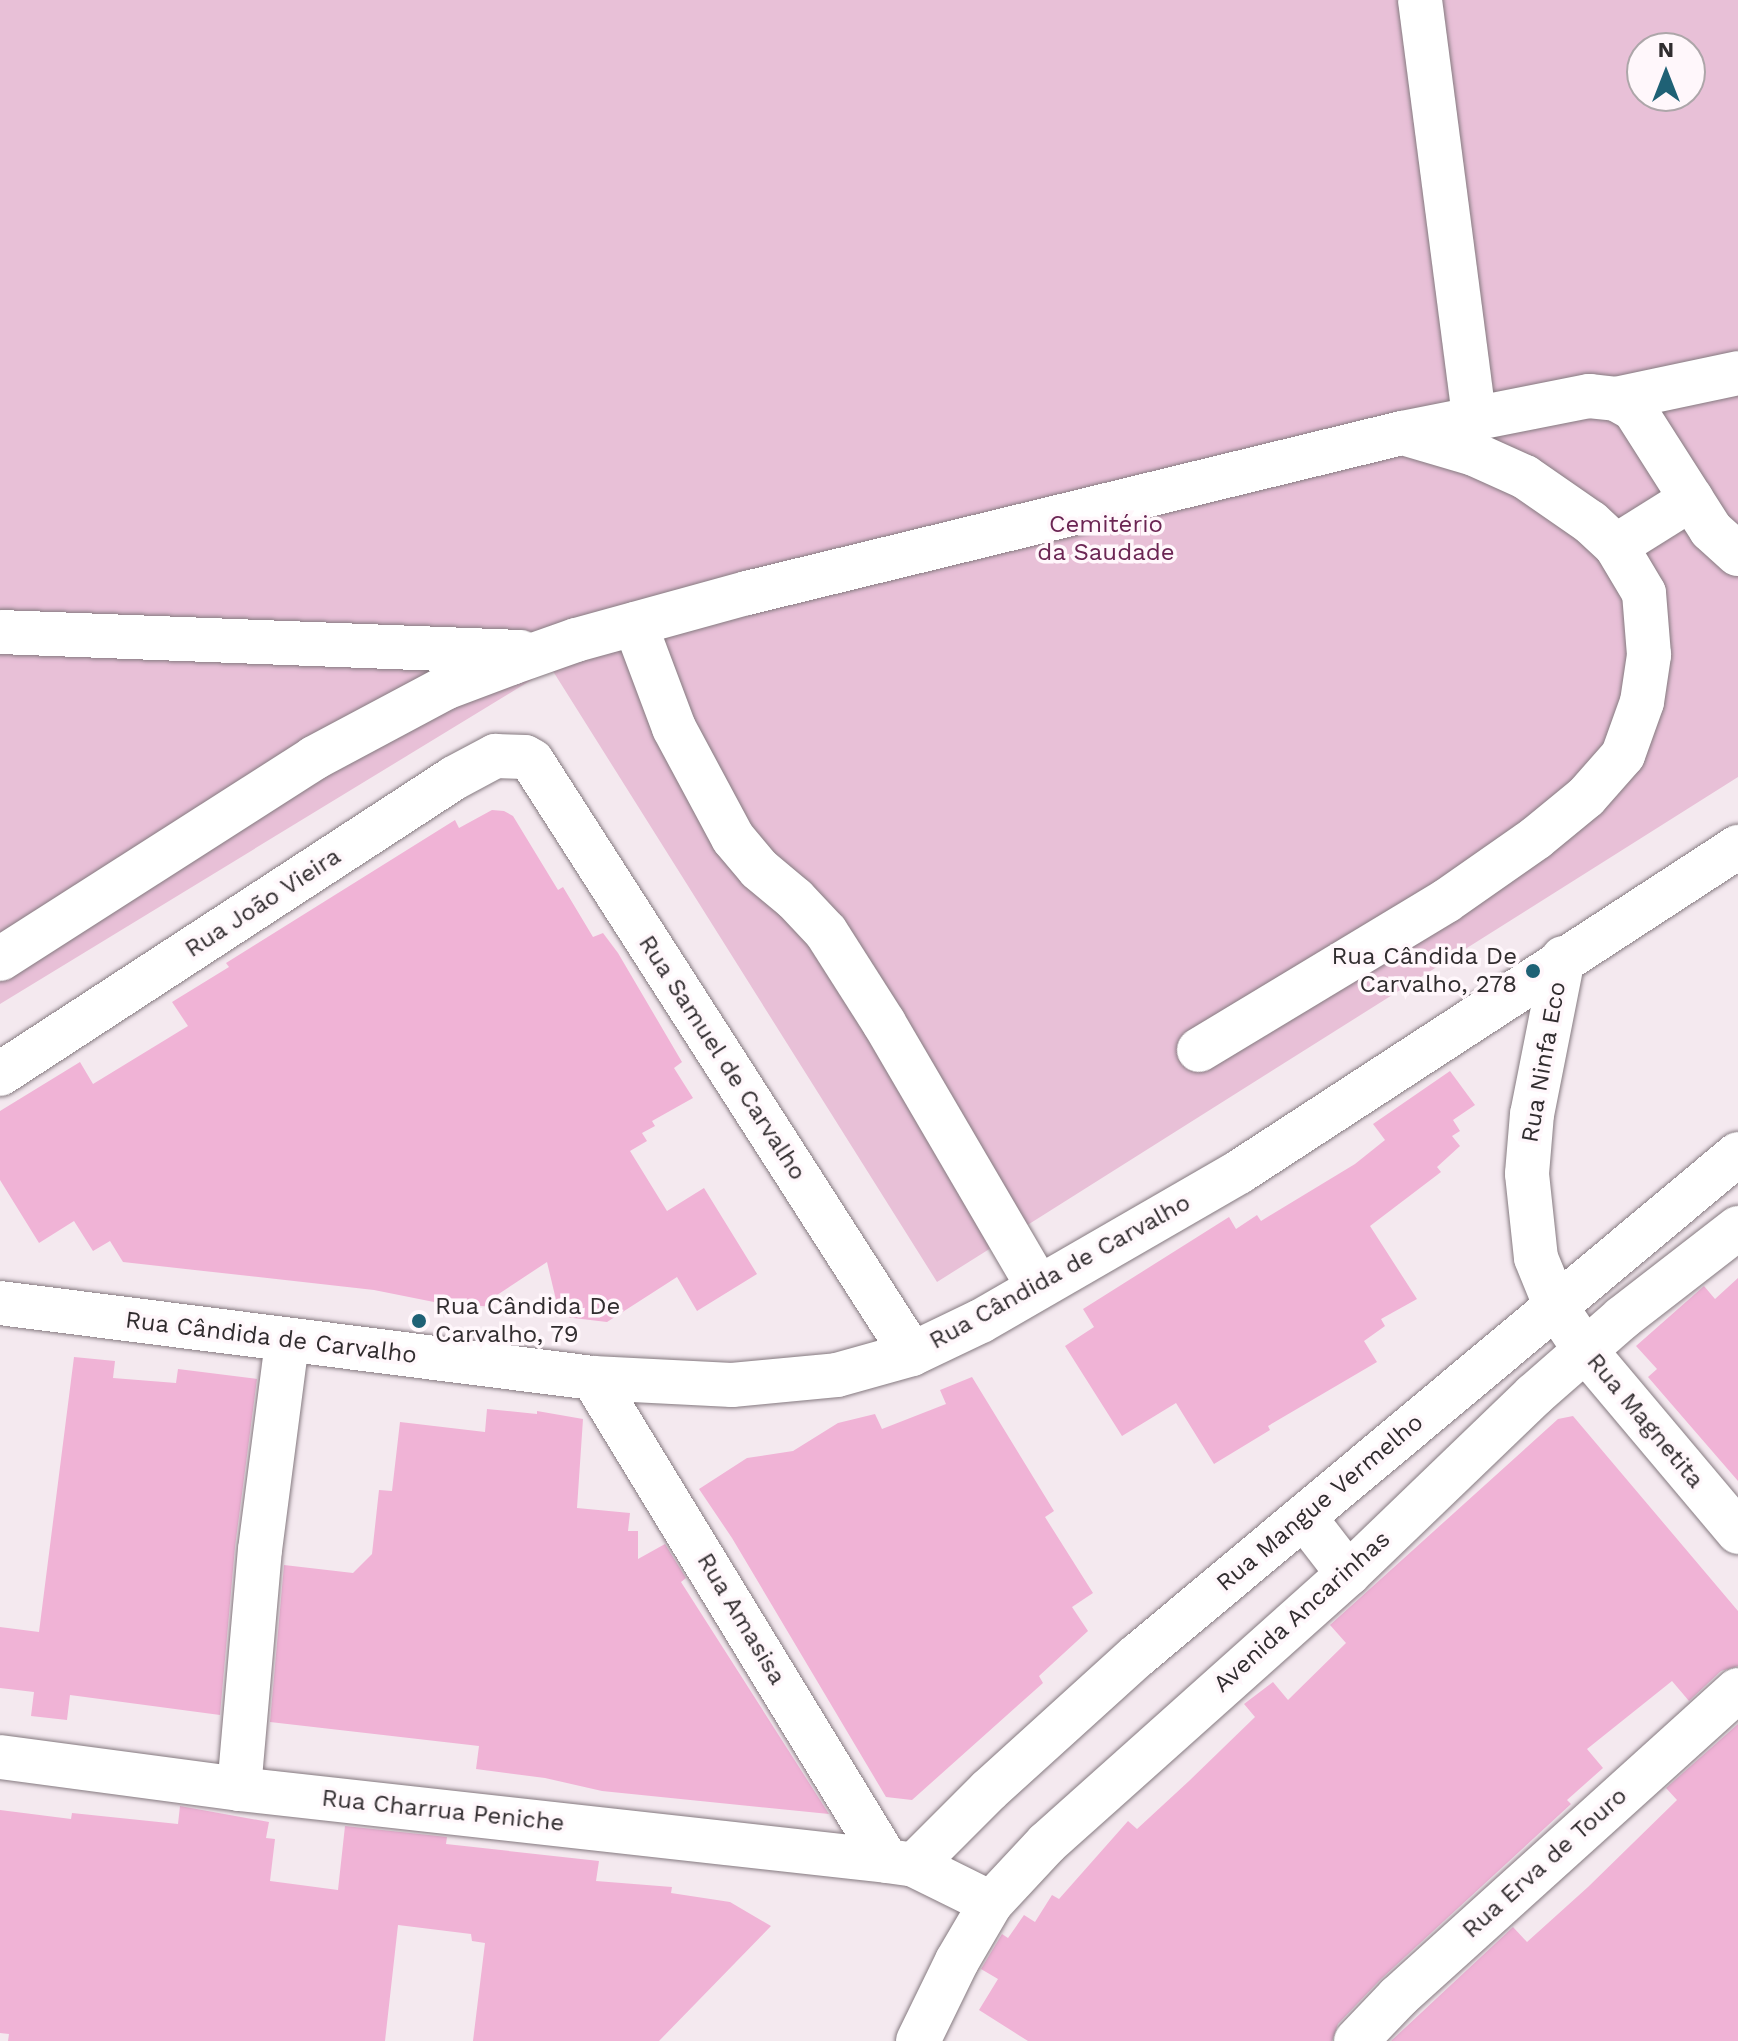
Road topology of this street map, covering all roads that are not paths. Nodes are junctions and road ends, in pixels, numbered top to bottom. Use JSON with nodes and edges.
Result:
{"nodes":[{"id":1,"x":1420,"y":0,"type":"edge"},
{"id":2,"x":1738,"y":373,"type":"edge"},
{"id":3,"x":1616,"y":399,"type":"junction"},
{"id":4,"x":1474,"y":418,"type":"junction"},
{"id":5,"x":1402,"y":433,"type":"junction"},
{"id":6,"x":1691,"y":499,"type":"junction"},
{"id":7,"x":1616,"y":546,"type":"junction"},
{"id":8,"x":1738,"y":554,"type":"edge"},
{"id":9,"x":635,"y":624,"type":"junction"},
{"id":10,"x":0,"y":632,"type":"edge"},
{"id":11,"x":537,"y":653,"type":"junction"},
{"id":12,"x":532,"y":761,"type":"joint"},
{"id":13,"x":1738,"y":847,"type":"edge"},
{"id":14,"x":1563,"y":958,"type":"junction"},
{"id":15,"x":0,"y":959,"type":"edge"},
{"id":16,"x":1199,"y":1050,"type":"dead end"},
{"id":17,"x":0,"y":1074,"type":"edge"},
{"id":18,"x":1738,"y":1154,"type":"edge"},
{"id":19,"x":1738,"y":1228,"type":"edge"},
{"id":20,"x":1038,"y":1287,"type":"junction"},
{"id":21,"x":0,"y":1303,"type":"edge"},
{"id":22,"x":1556,"y":1307,"type":"junction"},
{"id":23,"x":287,"y":1341,"type":"junction"},
{"id":24,"x":1585,"y":1350,"type":"junction"},
{"id":25,"x":912,"y":1354,"type":"junction"},
{"id":26,"x":593,"y":1378,"type":"junction"},
{"id":27,"x":1304,"y":1517,"type":"junction"},
{"id":28,"x":1738,"y":1532,"type":"edge"},
{"id":29,"x":1348,"y":1574,"type":"junction"},
{"id":30,"x":1738,"y":1690,"type":"edge"},
{"id":31,"x":0,"y":1757,"type":"edge"},
{"id":32,"x":239,"y":1789,"type":"junction"},
{"id":33,"x":900,"y":1863,"type":"junction"},
{"id":34,"x":991,"y":1903,"type":"junction"},
{"id":35,"x":918,"y":2041,"type":"edge"},
{"id":36,"x":1356,"y":2041,"type":"edge"}],
"edges":[{"from":1,"to":4,"type":"street"},
{"from":2,"to":3,"type":"street"},
{"from":3,"to":4,"type":"street"},
{"from":3,"to":6,"type":"street"},
{"from":4,"to":5,"type":"street"},
{"from":5,"to":7,"type":"street"},
{"from":5,"to":9,"type":"street"},
{"from":6,"to":7,"type":"street"},
{"from":6,"to":8,"type":"street"},
{"from":7,"to":16,"type":"street"},
{"from":9,"to":11,"type":"street"},
{"from":9,"to":20,"type":"street"},
{"from":10,"to":11,"type":"street"},
{"from":11,"to":15,"type":"street"},
{"from":12,"to":17,"type":"street","name":"Rua João Vieira"},
{"from":12,"to":25,"type":"street","name":"Rua Samuel de Carvalho"},
{"from":13,"to":14,"type":"street","name":"Rua Cândida de Carvalho"},
{"from":14,"to":20,"type":"street","name":"Rua Cândida de Carvalho"},
{"from":14,"to":22,"type":"street","name":"Rua Ninfa Eco"},
{"from":18,"to":22,"type":"street","name":"Rua Mangue Vermelho"},
{"from":19,"to":24,"type":"street","name":"Avenida Ancarinhas"},
{"from":20,"to":25,"type":"street","name":"Rua Cândida de Carvalho"},
{"from":21,"to":23,"type":"street","name":"Rua Cândida de Carvalho"},
{"from":22,"to":24,"type":"street","name":"Rua Magnetita"},
{"from":22,"to":27,"type":"street","name":"Rua Mangue Vermelho"},
{"from":23,"to":26,"type":"street","name":"Rua Cândida de Carvalho"},
{"from":23,"to":32,"type":"street"},
{"from":24,"to":28,"type":"street","name":"Rua Magnetita"},
{"from":24,"to":29,"type":"street","name":"Avenida Ancarinhas"},
{"from":25,"to":26,"type":"street","name":"Rua Cândida de Carvalho"},
{"from":26,"to":33,"type":"street","name":"Rua Amasisa"},
{"from":27,"to":29,"type":"street"},
{"from":27,"to":33,"type":"street","name":"Rua Mangue Vermelho"},
{"from":29,"to":34,"type":"street","name":"Avenida Ancarinhas"},
{"from":30,"to":36,"type":"street","name":"Rua Erva de Touro"},
{"from":31,"to":32,"type":"street","name":"Rua Charrua Peniche"},
{"from":32,"to":33,"type":"street","name":"Rua Charrua Peniche"},
{"from":33,"to":34,"type":"street"},
{"from":34,"to":35,"type":"street","name":"Avenida Ancarinhas"}]}
